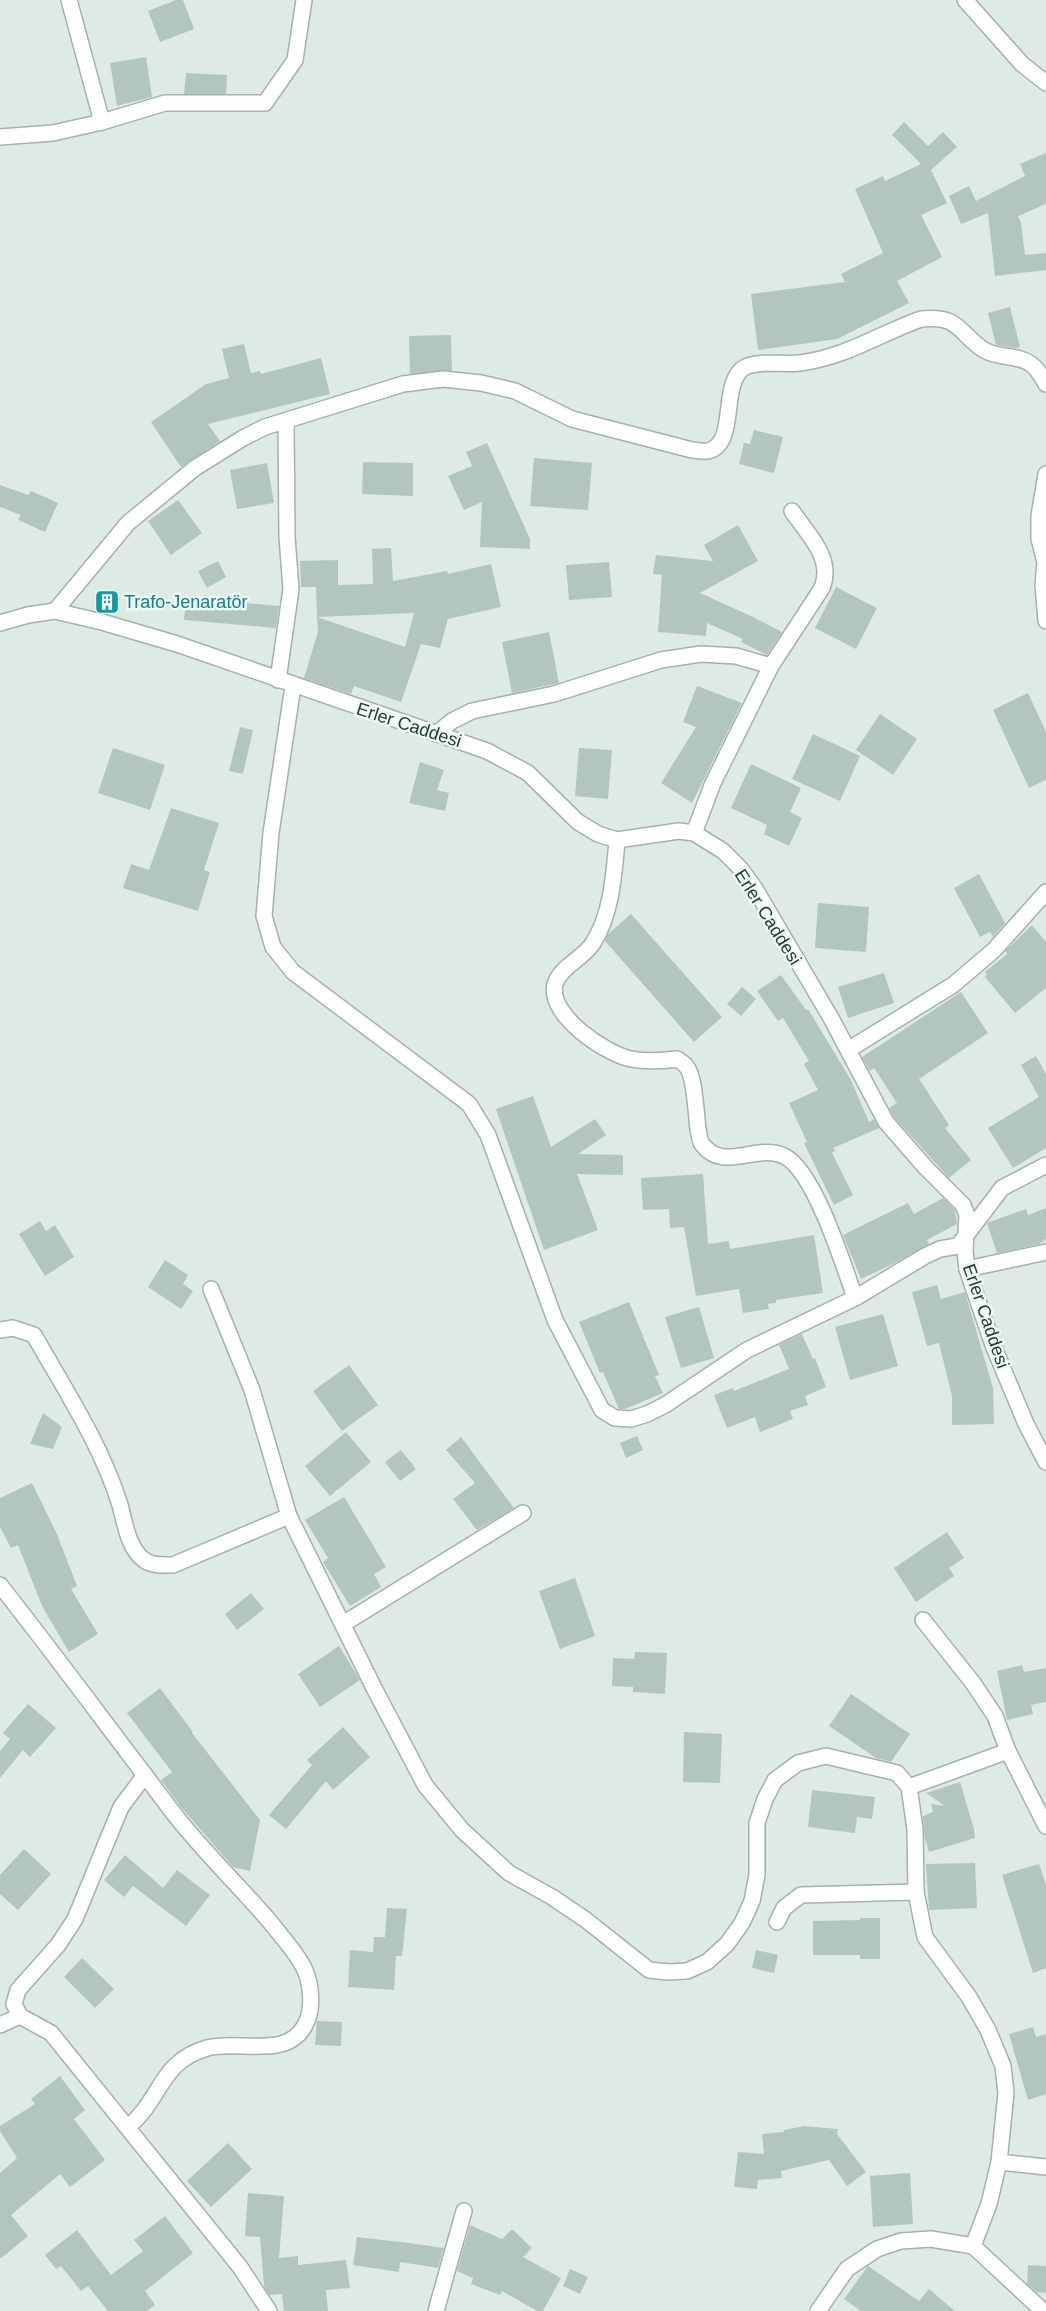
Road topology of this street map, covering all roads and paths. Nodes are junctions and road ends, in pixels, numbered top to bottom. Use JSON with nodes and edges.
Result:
{"nodes":[{"id":1,"x":69,"y":0,"type":"edge"},
{"id":2,"x":304,"y":0,"type":"edge"},
{"id":3,"x":965,"y":0,"type":"edge"},
{"id":4,"x":1046,"y":83,"type":"edge"},
{"id":5,"x":102,"y":122,"type":"junction"},
{"id":6,"x":0,"y":137,"type":"edge"},
{"id":7,"x":1046,"y":384,"type":"edge"},
{"id":8,"x":286,"y":422,"type":"junction"},
{"id":9,"x":1046,"y":474,"type":"edge"},
{"id":10,"x":792,"y":511,"type":"dead end"},
{"id":11,"x":1045,"y":559,"type":"edge"},
{"id":12,"x":55,"y":611,"type":"junction"},
{"id":13,"x":1046,"y":622,"type":"edge"},
{"id":14,"x":0,"y":623,"type":"edge"},
{"id":15,"x":771,"y":666,"type":"junction"},
{"id":16,"x":278,"y":680,"type":"junction"},
{"id":17,"x":293,"y":686,"type":"junction"},
{"id":18,"x":436,"y":734,"type":"junction"},
{"id":19,"x":694,"y":832,"type":"junction"},
{"id":20,"x":617,"y":840,"type":"junction"},
{"id":21,"x":1046,"y":892,"type":"edge"},
{"id":22,"x":848,"y":1050,"type":"junction"},
{"id":23,"x":1046,"y":1165,"type":"edge"},
{"id":24,"x":966,"y":1238,"type":"junction"},
{"id":25,"x":1046,"y":1252,"type":"edge"},
{"id":26,"x":967,"y":1269,"type":"junction"},
{"id":27,"x":211,"y":1289,"type":"dead end"},
{"id":28,"x":855,"y":1298,"type":"junction"},
{"id":29,"x":0,"y":1330,"type":"edge"},
{"id":30,"x":1046,"y":1462,"type":"edge"},
{"id":31,"x":523,"y":1513,"type":"dead end"},
{"id":32,"x":288,"y":1516,"type":"junction"},
{"id":33,"x":0,"y":1585,"type":"edge"},
{"id":34,"x":923,"y":1620,"type":"dead end"},
{"id":35,"x":343,"y":1624,"type":"junction"},
{"id":36,"x":1008,"y":1751,"type":"junction"},
{"id":37,"x":145,"y":1775,"type":"junction"},
{"id":38,"x":909,"y":1787,"type":"junction"},
{"id":39,"x":1046,"y":1826,"type":"edge"},
{"id":40,"x":916,"y":1892,"type":"junction"},
{"id":41,"x":777,"y":1922,"type":"dead end"},
{"id":42,"x":20,"y":2016,"type":"junction"},
{"id":43,"x":0,"y":2025,"type":"edge"},
{"id":44,"x":128,"y":2127,"type":"junction"},
{"id":45,"x":1000,"y":2162,"type":"junction"},
{"id":46,"x":1046,"y":2168,"type":"edge"},
{"id":47,"x":464,"y":2211,"type":"dead end"},
{"id":48,"x":974,"y":2246,"type":"junction"},
{"id":49,"x":269,"y":2311,"type":"edge"},
{"id":50,"x":436,"y":2311,"type":"edge"},
{"id":51,"x":818,"y":2311,"type":"edge"},
{"id":52,"x":1042,"y":2311,"type":"edge"}],
"edges":[{"from":1,"to":5,"type":"street"},
{"from":2,"to":5,"type":"street"},
{"from":3,"to":4,"type":"street"},
{"from":5,"to":6,"type":"street"},
{"from":7,"to":8,"type":"street"},
{"from":8,"to":12,"type":"street"},
{"from":8,"to":16,"type":"street"},
{"from":9,"to":11,"type":"street"},
{"from":10,"to":15,"type":"street"},
{"from":11,"to":13,"type":"street"},
{"from":12,"to":14,"type":"street","name":"Erler Caddesi"},
{"from":12,"to":16,"type":"street","name":"Erler Caddesi"},
{"from":15,"to":18,"type":"street"},
{"from":15,"to":19,"type":"street"},
{"from":16,"to":17,"type":"street","name":"Erler Caddesi"},
{"from":17,"to":18,"type":"street","name":"Erler Caddesi"},
{"from":17,"to":28,"type":"street"},
{"from":18,"to":20,"type":"street","name":"Erler Caddesi"},
{"from":19,"to":20,"type":"street","name":"Erler Caddesi"},
{"from":19,"to":22,"type":"street","name":"Erler Caddesi"},
{"from":20,"to":28,"type":"street"},
{"from":21,"to":22,"type":"street"},
{"from":22,"to":24,"type":"street","name":"Erler Caddesi"},
{"from":23,"to":24,"type":"street"},
{"from":24,"to":26,"type":"street","name":"Erler Caddesi"},
{"from":24,"to":28,"type":"street"},
{"from":25,"to":26,"type":"street"},
{"from":26,"to":30,"type":"street","name":"Erler Caddesi"},
{"from":27,"to":32,"type":"street"},
{"from":29,"to":32,"type":"street"},
{"from":31,"to":35,"type":"street"},
{"from":32,"to":35,"type":"street"},
{"from":33,"to":37,"type":"street"},
{"from":34,"to":36,"type":"street"},
{"from":35,"to":38,"type":"street"},
{"from":36,"to":38,"type":"street"},
{"from":36,"to":39,"type":"street"},
{"from":37,"to":42,"type":"street"},
{"from":37,"to":44,"type":"street"},
{"from":38,"to":40,"type":"street"},
{"from":40,"to":41,"type":"street"},
{"from":40,"to":45,"type":"street"},
{"from":42,"to":43,"type":"street"},
{"from":42,"to":44,"type":"street"},
{"from":44,"to":49,"type":"street"},
{"from":45,"to":46,"type":"street"},
{"from":45,"to":48,"type":"street"},
{"from":47,"to":50,"type":"street"},
{"from":48,"to":51,"type":"street"},
{"from":48,"to":52,"type":"street"}]}
